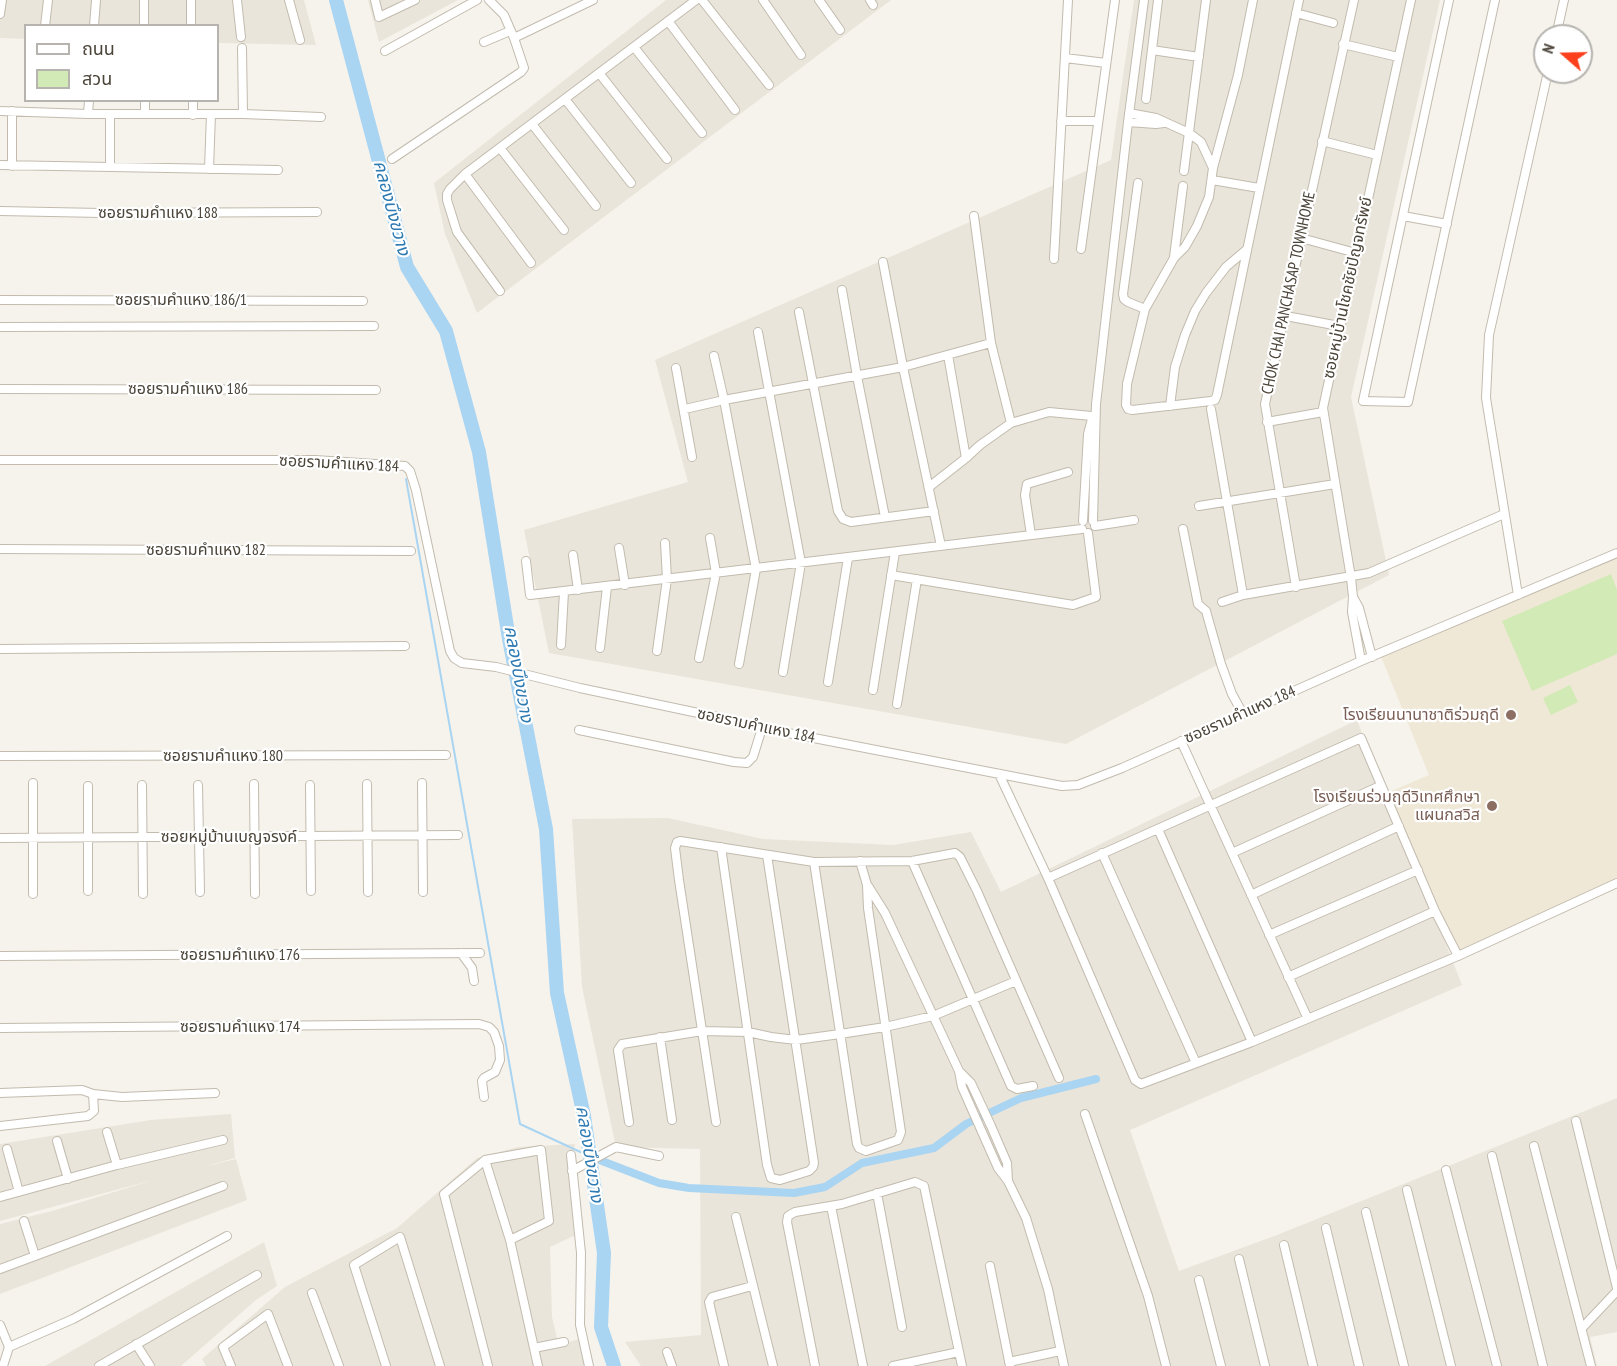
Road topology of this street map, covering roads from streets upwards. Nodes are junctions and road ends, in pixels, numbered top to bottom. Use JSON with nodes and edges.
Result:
{"nodes":[{"id":1,"x":2,"y":0,"type":"edge"},
{"id":2,"x":48,"y":0,"type":"edge"},
{"id":3,"x":96,"y":0,"type":"edge"},
{"id":4,"x":144,"y":0,"type":"edge"},
{"id":5,"x":191,"y":0,"type":"edge"},
{"id":6,"x":237,"y":0,"type":"edge"},
{"id":7,"x":289,"y":0,"type":"edge"},
{"id":8,"x":375,"y":0,"type":"edge"},
{"id":9,"x":415,"y":0,"type":"edge"},
{"id":10,"x":477,"y":0,"type":"edge"},
{"id":11,"x":489,"y":0,"type":"edge"},
{"id":12,"x":593,"y":0,"type":"edge"},
{"id":13,"x":696,"y":0,"type":"edge"},
{"id":14,"x":702,"y":0,"type":"edge"},
{"id":15,"x":763,"y":0,"type":"edge"},
{"id":16,"x":819,"y":0,"type":"edge"},
{"id":17,"x":1068,"y":0,"type":"edge"},
{"id":18,"x":1114,"y":0,"type":"edge"},
{"id":19,"x":1144,"y":0,"type":"edge"},
{"id":20,"x":1158,"y":0,"type":"edge"},
{"id":21,"x":1206,"y":0,"type":"edge"},
{"id":22,"x":1253,"y":0,"type":"edge"},
{"id":23,"x":1299,"y":0,"type":"edge"},
{"id":24,"x":1354,"y":0,"type":"edge"},
{"id":25,"x":1411,"y":0,"type":"edge"},
{"id":26,"x":1449,"y":0,"type":"edge"},
{"id":27,"x":1495,"y":0,"type":"edge"},
{"id":28,"x":1564,"y":0,"type":"edge"},
{"id":29,"x":1296,"y":13,"type":"junction"},
{"id":30,"x":0,"y":14,"type":"edge"},
{"id":31,"x":668,"y":21,"type":"junction"},
{"id":32,"x":1333,"y":23,"type":"dead end"},
{"id":33,"x":45,"y":24,"type":"edge"},
{"id":34,"x":94,"y":24,"type":"edge"},
{"id":35,"x":144,"y":24,"type":"edge"},
{"id":36,"x":191,"y":24,"type":"edge"},
{"id":37,"x":1559,"y":24,"type":"edge"},
{"id":38,"x":840,"y":30,"type":"dead end"},
{"id":39,"x":512,"y":34,"type":"junction"},
{"id":40,"x":241,"y":38,"type":"dead end"},
{"id":41,"x":300,"y":40,"type":"dead end"},
{"id":42,"x":484,"y":42,"type":"dead end"},
{"id":43,"x":1343,"y":44,"type":"junction"},
{"id":44,"x":634,"y":47,"type":"junction"},
{"id":45,"x":242,"y":48,"type":"dead end"},
{"id":46,"x":1152,"y":50,"type":"junction"},
{"id":47,"x":385,"y":51,"type":"dead end"},
{"id":48,"x":801,"y":55,"type":"dead end"},
{"id":49,"x":1199,"y":57,"type":"junction"},
{"id":50,"x":1398,"y":57,"type":"junction"},
{"id":51,"x":1065,"y":58,"type":"junction"},
{"id":52,"x":1106,"y":63,"type":"junction"},
{"id":53,"x":599,"y":73,"type":"junction"},
{"id":54,"x":1545,"y":84,"type":"edge"},
{"id":55,"x":769,"y":85,"type":"dead end"},
{"id":56,"x":565,"y":99,"type":"junction"},
{"id":57,"x":1146,"y":99,"type":"dead end"},
{"id":58,"x":42,"y":102,"type":"edge"},
{"id":59,"x":89,"y":102,"type":"edge"},
{"id":60,"x":145,"y":102,"type":"edge"},
{"id":61,"x":193,"y":102,"type":"edge"},
{"id":62,"x":735,"y":110,"type":"dead end"},
{"id":63,"x":0,"y":111,"type":"edge"},
{"id":64,"x":12,"y":111,"type":"junction"},
{"id":65,"x":41,"y":111,"type":"junction"},
{"id":66,"x":88,"y":114,"type":"junction"},
{"id":67,"x":111,"y":114,"type":"junction"},
{"id":68,"x":145,"y":114,"type":"junction"},
{"id":69,"x":211,"y":114,"type":"junction"},
{"id":70,"x":243,"y":114,"type":"junction"},
{"id":71,"x":193,"y":115,"type":"junction"},
{"id":72,"x":321,"y":117,"type":"dead end"},
{"id":73,"x":1129,"y":117,"type":"junction"},
{"id":74,"x":1061,"y":121,"type":"junction"},
{"id":75,"x":1098,"y":122,"type":"junction"},
{"id":76,"x":532,"y":124,"type":"junction"},
{"id":77,"x":702,"y":133,"type":"dead end"},
{"id":78,"x":1189,"y":133,"type":"junction"},
{"id":79,"x":1322,"y":141,"type":"junction"},
{"id":80,"x":500,"y":148,"type":"junction"},
{"id":81,"x":1377,"y":155,"type":"junction"},
{"id":82,"x":392,"y":159,"type":"dead end"},
{"id":83,"x":667,"y":159,"type":"dead end"},
{"id":84,"x":0,"y":165,"type":"edge"},
{"id":85,"x":12,"y":166,"type":"junction"},
{"id":86,"x":110,"y":167,"type":"junction"},
{"id":87,"x":209,"y":168,"type":"junction"},
{"id":88,"x":1213,"y":168,"type":"junction"},
{"id":89,"x":278,"y":170,"type":"dead end"},
{"id":90,"x":1184,"y":171,"type":"dead end"},
{"id":91,"x":465,"y":174,"type":"junction"},
{"id":92,"x":1212,"y":180,"type":"junction"},
{"id":93,"x":631,"y":183,"type":"dead end"},
{"id":94,"x":1138,"y":183,"type":"dead end"},
{"id":95,"x":1183,"y":186,"type":"dead end"},
{"id":96,"x":1259,"y":188,"type":"junction"},
{"id":97,"x":596,"y":207,"type":"dead end"},
{"id":98,"x":0,"y":211,"type":"edge"},
{"id":99,"x":317,"y":212,"type":"dead end"},
{"id":100,"x":974,"y":216,"type":"dead end"},
{"id":101,"x":1403,"y":216,"type":"junction"},
{"id":102,"x":1447,"y":224,"type":"junction"},
{"id":103,"x":564,"y":230,"type":"dead end"},
{"id":104,"x":1301,"y":237,"type":"junction"},
{"id":105,"x":1081,"y":249,"type":"dead end"},
{"id":106,"x":1246,"y":250,"type":"junction"},
{"id":107,"x":1356,"y":253,"type":"junction"},
{"id":108,"x":1174,"y":258,"type":"junction"},
{"id":109,"x":1054,"y":259,"type":"dead end"},
{"id":110,"x":883,"y":262,"type":"dead end"},
{"id":111,"x":531,"y":263,"type":"dead end"},
{"id":112,"x":842,"y":290,"type":"dead end"},
{"id":113,"x":500,"y":291,"type":"dead end"},
{"id":114,"x":0,"y":300,"type":"edge"},
{"id":115,"x":363,"y":301,"type":"dead end"},
{"id":116,"x":1145,"y":309,"type":"junction"},
{"id":117,"x":799,"y":312,"type":"dead end"},
{"id":118,"x":1286,"y":316,"type":"junction"},
{"id":119,"x":374,"y":326,"type":"dead end"},
{"id":120,"x":1339,"y":326,"type":"junction"},
{"id":121,"x":0,"y":327,"type":"edge"},
{"id":122,"x":758,"y":332,"type":"dead end"},
{"id":123,"x":992,"y":343,"type":"junction"},
{"id":124,"x":948,"y":355,"type":"junction"},
{"id":125,"x":714,"y":356,"type":"dead end"},
{"id":126,"x":903,"y":367,"type":"junction"},
{"id":127,"x":676,"y":368,"type":"dead end"},
{"id":128,"x":857,"y":376,"type":"junction"},
{"id":129,"x":814,"y":383,"type":"junction"},
{"id":130,"x":0,"y":389,"type":"edge"},
{"id":131,"x":376,"y":390,"type":"dead end"},
{"id":132,"x":770,"y":392,"type":"junction"},
{"id":133,"x":724,"y":400,"type":"junction"},
{"id":134,"x":1096,"y":404,"type":"junction"},
{"id":135,"x":1170,"y":406,"type":"junction"},
{"id":136,"x":685,"y":409,"type":"junction"},
{"id":137,"x":1210,"y":409,"type":"dead end"},
{"id":138,"x":1323,"y":412,"type":"junction"},
{"id":139,"x":1092,"y":416,"type":"junction"},
{"id":140,"x":1267,"y":422,"type":"junction"},
{"id":141,"x":1011,"y":423,"type":"junction"},
{"id":142,"x":693,"y":457,"type":"dead end"},
{"id":143,"x":966,"y":458,"type":"junction"},
{"id":144,"x":0,"y":460,"type":"edge"},
{"id":145,"x":1068,"y":472,"type":"dead end"},
{"id":146,"x":1091,"y":472,"type":"junction"},
{"id":147,"x":1335,"y":484,"type":"junction"},
{"id":148,"x":929,"y":487,"type":"junction"},
{"id":149,"x":1279,"y":493,"type":"junction"},
{"id":150,"x":1226,"y":503,"type":"junction"},
{"id":151,"x":1199,"y":506,"type":"dead end"},
{"id":152,"x":934,"y":511,"type":"junction"},
{"id":153,"x":1504,"y":514,"type":"junction"},
{"id":154,"x":885,"y":517,"type":"junction"},
{"id":155,"x":1134,"y":520,"type":"dead end"},
{"id":156,"x":1088,"y":526,"type":"junction"},
{"id":157,"x":1183,"y":529,"type":"dead end"},
{"id":158,"x":1031,"y":536,"type":"junction"},
{"id":159,"x":710,"y":538,"type":"dead end"},
{"id":160,"x":665,"y":543,"type":"dead end"},
{"id":161,"x":941,"y":546,"type":"junction"},
{"id":162,"x":619,"y":548,"type":"dead end"},
{"id":163,"x":0,"y":549,"type":"edge"},
{"id":164,"x":411,"y":551,"type":"dead end"},
{"id":165,"x":895,"y":552,"type":"junction"},
{"id":166,"x":1617,"y":553,"type":"edge"},
{"id":167,"x":573,"y":555,"type":"dead end"},
{"id":168,"x":848,"y":558,"type":"junction"},
{"id":169,"x":526,"y":561,"type":"dead end"},
{"id":170,"x":801,"y":563,"type":"junction"},
{"id":171,"x":756,"y":569,"type":"junction"},
{"id":172,"x":716,"y":573,"type":"junction"},
{"id":173,"x":891,"y":575,"type":"junction"},
{"id":174,"x":1351,"y":578,"type":"junction"},
{"id":175,"x":667,"y":579,"type":"junction"},
{"id":176,"x":917,"y":579,"type":"junction"},
{"id":177,"x":625,"y":585,"type":"junction"},
{"id":178,"x":607,"y":587,"type":"junction"},
{"id":179,"x":1296,"y":587,"type":"junction"},
{"id":180,"x":578,"y":591,"type":"junction"},
{"id":181,"x":564,"y":592,"type":"junction"},
{"id":182,"x":1243,"y":595,"type":"junction"},
{"id":183,"x":1518,"y":595,"type":"junction"},
{"id":184,"x":1353,"y":597,"type":"junction"},
{"id":185,"x":1222,"y":602,"type":"dead end"},
{"id":186,"x":561,"y":645,"type":"dead end"},
{"id":187,"x":405,"y":646,"type":"dead end"},
{"id":188,"x":600,"y":648,"type":"dead end"},
{"id":189,"x":0,"y":649,"type":"edge"},
{"id":190,"x":657,"y":651,"type":"dead end"},
{"id":191,"x":1372,"y":657,"type":"junction"},
{"id":192,"x":699,"y":658,"type":"dead end"},
{"id":193,"x":1361,"y":661,"type":"junction"},
{"id":194,"x":739,"y":664,"type":"dead end"},
{"id":195,"x":783,"y":672,"type":"dead end"},
{"id":196,"x":828,"y":682,"type":"dead end"},
{"id":197,"x":873,"y":690,"type":"dead end"},
{"id":198,"x":897,"y":704,"type":"dead end"},
{"id":199,"x":1243,"y":714,"type":"junction"},
{"id":200,"x":762,"y":728,"type":"junction"},
{"id":201,"x":579,"y":730,"type":"dead end"},
{"id":202,"x":1182,"y":741,"type":"junction"},
{"id":203,"x":446,"y":755,"type":"dead end"},
{"id":204,"x":0,"y":756,"type":"edge"},
{"id":205,"x":999,"y":774,"type":"junction"},
{"id":206,"x":33,"y":783,"type":"dead end"},
{"id":207,"x":422,"y":783,"type":"dead end"},
{"id":208,"x":142,"y":784,"type":"dead end"},
{"id":209,"x":254,"y":784,"type":"dead end"},
{"id":210,"x":367,"y":784,"type":"dead end"},
{"id":211,"x":198,"y":785,"type":"dead end"},
{"id":212,"x":310,"y":785,"type":"dead end"},
{"id":213,"x":88,"y":786,"type":"dead end"},
{"id":214,"x":1380,"y":786,"type":"junction"},
{"id":215,"x":1211,"y":805,"type":"junction"},
{"id":216,"x":1399,"y":826,"type":"junction"},
{"id":217,"x":1158,"y":829,"type":"junction"},
{"id":218,"x":422,"y":835,"type":"junction"},
{"id":219,"x":458,"y":835,"type":"dead end"},
{"id":220,"x":255,"y":836,"type":"junction"},
{"id":221,"x":368,"y":836,"type":"junction"},
{"id":222,"x":88,"y":837,"type":"junction"},
{"id":223,"x":143,"y":837,"type":"junction"},
{"id":224,"x":198,"y":837,"type":"junction"},
{"id":225,"x":311,"y":837,"type":"junction"},
{"id":226,"x":0,"y":838,"type":"edge"},
{"id":227,"x":33,"y":838,"type":"junction"},
{"id":228,"x":721,"y":847,"type":"junction"},
{"id":229,"x":1102,"y":853,"type":"junction"},
{"id":230,"x":1232,"y":853,"type":"junction"},
{"id":231,"x":767,"y":855,"type":"junction"},
{"id":232,"x":860,"y":861,"type":"junction"},
{"id":233,"x":912,"y":861,"type":"junction"},
{"id":234,"x":814,"y":862,"type":"junction"},
{"id":235,"x":1418,"y":870,"type":"junction"},
{"id":236,"x":1048,"y":878,"type":"junction"},
{"id":237,"x":1617,"y":883,"type":"edge"},
{"id":238,"x":867,"y":885,"type":"junction"},
{"id":239,"x":88,"y":891,"type":"dead end"},
{"id":240,"x":311,"y":891,"type":"dead end"},
{"id":241,"x":200,"y":892,"type":"dead end"},
{"id":242,"x":368,"y":892,"type":"dead end"},
{"id":243,"x":423,"y":892,"type":"dead end"},
{"id":244,"x":33,"y":894,"type":"dead end"},
{"id":245,"x":143,"y":894,"type":"dead end"},
{"id":246,"x":255,"y":894,"type":"dead end"},
{"id":247,"x":1251,"y":895,"type":"junction"},
{"id":248,"x":1435,"y":910,"type":"junction"},
{"id":249,"x":1269,"y":935,"type":"junction"},
{"id":250,"x":461,"y":953,"type":"junction"},
{"id":251,"x":480,"y":953,"type":"dead end"},
{"id":252,"x":0,"y":956,"type":"edge"},
{"id":253,"x":1458,"y":956,"type":"junction"},
{"id":254,"x":1288,"y":977,"type":"junction"},
{"id":255,"x":474,"y":981,"type":"dead end"},
{"id":256,"x":1016,"y":981,"type":"junction"},
{"id":257,"x":974,"y":1000,"type":"junction"},
{"id":258,"x":933,"y":1016,"type":"junction"},
{"id":259,"x":1307,"y":1017,"type":"junction"},
{"id":260,"x":885,"y":1027,"type":"junction"},
{"id":261,"x":0,"y":1028,"type":"edge"},
{"id":262,"x":702,"y":1031,"type":"junction"},
{"id":263,"x":748,"y":1032,"type":"junction"},
{"id":264,"x":840,"y":1034,"type":"junction"},
{"id":265,"x":660,"y":1037,"type":"junction"},
{"id":266,"x":796,"y":1040,"type":"junction"},
{"id":267,"x":1252,"y":1042,"type":"junction"},
{"id":268,"x":1196,"y":1063,"type":"junction"},
{"id":269,"x":959,"y":1071,"type":"junction"},
{"id":270,"x":1059,"y":1078,"type":"dead end"},
{"id":271,"x":1033,"y":1086,"type":"dead end"},
{"id":272,"x":0,"y":1093,"type":"edge"},
{"id":273,"x":215,"y":1093,"type":"dead end"},
{"id":274,"x":93,"y":1094,"type":"junction"},
{"id":275,"x":484,"y":1097,"type":"dead end"},
{"id":276,"x":1085,"y":1114,"type":"dead end"},
{"id":277,"x":672,"y":1120,"type":"dead end"},
{"id":278,"x":1576,"y":1121,"type":"dead end"},
{"id":279,"x":628,"y":1122,"type":"dead end"},
{"id":280,"x":716,"y":1122,"type":"dead end"},
{"id":281,"x":0,"y":1126,"type":"edge"},
{"id":282,"x":107,"y":1132,"type":"dead end"},
{"id":283,"x":223,"y":1140,"type":"dead end"},
{"id":284,"x":57,"y":1142,"type":"dead end"},
{"id":285,"x":1534,"y":1146,"type":"dead end"},
{"id":286,"x":7,"y":1149,"type":"dead end"},
{"id":287,"x":571,"y":1155,"type":"dead end"},
{"id":288,"x":659,"y":1156,"type":"dead end"},
{"id":289,"x":1492,"y":1156,"type":"dead end"},
{"id":290,"x":485,"y":1160,"type":"junction"},
{"id":291,"x":117,"y":1165,"type":"junction"},
{"id":292,"x":1446,"y":1170,"type":"dead end"},
{"id":293,"x":573,"y":1171,"type":"junction"},
{"id":294,"x":68,"y":1179,"type":"junction"},
{"id":295,"x":1008,"y":1181,"type":"junction"},
{"id":296,"x":223,"y":1186,"type":"dead end"},
{"id":297,"x":1407,"y":1190,"type":"dead end"},
{"id":298,"x":20,"y":1192,"type":"junction"},
{"id":299,"x":877,"y":1193,"type":"junction"},
{"id":300,"x":0,"y":1197,"type":"edge"},
{"id":301,"x":831,"y":1206,"type":"junction"},
{"id":302,"x":1366,"y":1212,"type":"dead end"},
{"id":303,"x":736,"y":1217,"type":"dead end"},
{"id":304,"x":24,"y":1221,"type":"dead end"},
{"id":305,"x":1326,"y":1228,"type":"dead end"},
{"id":306,"x":227,"y":1236,"type":"dead end"},
{"id":307,"x":510,"y":1240,"type":"junction"},
{"id":308,"x":1284,"y":1245,"type":"dead end"},
{"id":309,"x":35,"y":1256,"type":"junction"},
{"id":310,"x":1239,"y":1258,"type":"dead end"},
{"id":311,"x":990,"y":1266,"type":"dead end"},
{"id":312,"x":0,"y":1269,"type":"edge"},
{"id":313,"x":256,"y":1275,"type":"dead end"},
{"id":314,"x":1199,"y":1280,"type":"dead end"},
{"id":315,"x":752,"y":1286,"type":"junction"},
{"id":316,"x":1617,"y":1289,"type":"edge"},
{"id":317,"x":312,"y":1293,"type":"dead end"},
{"id":318,"x":0,"y":1325,"type":"edge"},
{"id":319,"x":902,"y":1327,"type":"dead end"},
{"id":320,"x":1582,"y":1328,"type":"junction"},
{"id":321,"x":564,"y":1342,"type":"dead end"},
{"id":322,"x":136,"y":1344,"type":"junction"},
{"id":323,"x":9,"y":1347,"type":"junction"},
{"id":324,"x":534,"y":1348,"type":"junction"},
{"id":325,"x":1060,"y":1351,"type":"junction"},
{"id":326,"x":667,"y":1352,"type":"dead end"},
{"id":327,"x":959,"y":1352,"type":"junction"},
{"id":328,"x":1009,"y":1364,"type":"edge"},
{"id":329,"x":909,"y":1365,"type":"edge"},
{"id":330,"x":3,"y":1366,"type":"edge"},
{"id":331,"x":99,"y":1366,"type":"edge"},
{"id":332,"x":150,"y":1366,"type":"edge"},
{"id":333,"x":231,"y":1366,"type":"edge"},
{"id":334,"x":288,"y":1366,"type":"edge"},
{"id":335,"x":339,"y":1366,"type":"edge"},
{"id":336,"x":386,"y":1366,"type":"edge"},
{"id":337,"x":440,"y":1366,"type":"edge"},
{"id":338,"x":488,"y":1366,"type":"edge"},
{"id":339,"x":538,"y":1366,"type":"edge"},
{"id":340,"x":590,"y":1366,"type":"edge"},
{"id":341,"x":672,"y":1366,"type":"edge"},
{"id":342,"x":724,"y":1366,"type":"edge"},
{"id":343,"x":773,"y":1366,"type":"edge"},
{"id":344,"x":815,"y":1366,"type":"edge"},
{"id":345,"x":862,"y":1366,"type":"edge"},
{"id":346,"x":893,"y":1366,"type":"edge"},
{"id":347,"x":962,"y":1366,"type":"edge"},
{"id":348,"x":1064,"y":1366,"type":"edge"},
{"id":349,"x":1166,"y":1366,"type":"edge"},
{"id":350,"x":1221,"y":1366,"type":"edge"},
{"id":351,"x":1265,"y":1366,"type":"edge"},
{"id":352,"x":1313,"y":1366,"type":"edge"},
{"id":353,"x":1359,"y":1366,"type":"edge"},
{"id":354,"x":1404,"y":1366,"type":"edge"},
{"id":355,"x":1451,"y":1366,"type":"edge"},
{"id":356,"x":1497,"y":1366,"type":"edge"},
{"id":357,"x":1543,"y":1366,"type":"edge"},
{"id":358,"x":1591,"y":1366,"type":"edge"}],
"edges":[{"from":1,"to":30,"type":"street"},
{"from":2,"to":33,"type":"street"},
{"from":3,"to":34,"type":"street"},
{"from":4,"to":35,"type":"street"},
{"from":5,"to":36,"type":"street"},
{"from":6,"to":40,"type":"street"},
{"from":7,"to":41,"type":"street"},
{"from":8,"to":9,"type":"street"},
{"from":10,"to":47,"type":"street"},
{"from":11,"to":39,"type":"street"},
{"from":12,"to":39,"type":"street"},
{"from":13,"to":31,"type":"street"},
{"from":14,"to":55,"type":"street"},
{"from":15,"to":48,"type":"street"},
{"from":16,"to":38,"type":"street"},
{"from":17,"to":51,"type":"street"},
{"from":18,"to":52,"type":"street"},
{"from":19,"to":73,"type":"street"},
{"from":20,"to":46,"type":"street"},
{"from":21,"to":49,"type":"street"},
{"from":22,"to":88,"type":"street"},
{"from":23,"to":29,"type":"street"},
{"from":24,"to":43,"type":"street","name":"CHOK CHAI PANCHASAP TOWNHOME"},
{"from":25,"to":50,"type":"street","name":"ซอยหมู่บ้านโชคชัยปัญจทรัพย์"},
{"from":26,"to":101,"type":"street"},
{"from":27,"to":102,"type":"street"},
{"from":28,"to":37,"type":"street"},
{"from":29,"to":32,"type":"street"},
{"from":29,"to":96,"type":"street"},
{"from":31,"to":44,"type":"street"},
{"from":31,"to":62,"type":"street"},
{"from":39,"to":42,"type":"street"},
{"from":39,"to":82,"type":"street"},
{"from":43,"to":50,"type":"street"},
{"from":43,"to":79,"type":"street","name":"CHOK CHAI PANCHASAP TOWNHOME"},
{"from":44,"to":53,"type":"street"},
{"from":44,"to":77,"type":"street"},
{"from":45,"to":70,"type":"street"},
{"from":46,"to":49,"type":"street"},
{"from":46,"to":57,"type":"street"},
{"from":49,"to":78,"type":"street"},
{"from":50,"to":81,"type":"street","name":"ซอยหมู่บ้านโชคชัยปัญจทรัพย์"},
{"from":51,"to":52,"type":"street"},
{"from":51,"to":74,"type":"street"},
{"from":52,"to":75,"type":"street"},
{"from":53,"to":56,"type":"street"},
{"from":53,"to":83,"type":"street"},
{"from":54,"to":153,"type":"street"},
{"from":56,"to":76,"type":"street"},
{"from":56,"to":93,"type":"street"},
{"from":58,"to":65,"type":"street"},
{"from":59,"to":66,"type":"street"},
{"from":60,"to":68,"type":"street"},
{"from":61,"to":71,"type":"street"},
{"from":63,"to":64,"type":"street"},
{"from":64,"to":65,"type":"street"},
{"from":64,"to":85,"type":"street"},
{"from":65,"to":66,"type":"street"},
{"from":66,"to":67,"type":"street"},
{"from":67,"to":68,"type":"street"},
{"from":67,"to":86,"type":"street"},
{"from":68,"to":71,"type":"street"},
{"from":69,"to":70,"type":"street"},
{"from":69,"to":71,"type":"street"},
{"from":69,"to":87,"type":"street"},
{"from":70,"to":72,"type":"street"},
{"from":73,"to":78,"type":"street"},
{"from":73,"to":134,"type":"street"},
{"from":74,"to":75,"type":"street"},
{"from":74,"to":109,"type":"street"},
{"from":75,"to":105,"type":"street"},
{"from":76,"to":80,"type":"street"},
{"from":76,"to":97,"type":"street"},
{"from":78,"to":88,"type":"street"},
{"from":78,"to":90,"type":"street"},
{"from":79,"to":81,"type":"street"},
{"from":79,"to":104,"type":"street","name":"CHOK CHAI PANCHASAP TOWNHOME"},
{"from":80,"to":91,"type":"street"},
{"from":80,"to":103,"type":"street"},
{"from":81,"to":107,"type":"street","name":"ซอยหมู่บ้านโชคชัยปัญจทรัพย์"},
{"from":84,"to":85,"type":"street"},
{"from":85,"to":86,"type":"street"},
{"from":86,"to":87,"type":"street"},
{"from":87,"to":89,"type":"street"},
{"from":88,"to":92,"type":"street"},
{"from":91,"to":111,"type":"street"},
{"from":91,"to":113,"type":"street"},
{"from":92,"to":96,"type":"street"},
{"from":92,"to":108,"type":"street"},
{"from":94,"to":116,"type":"street"},
{"from":95,"to":108,"type":"street"},
{"from":96,"to":106,"type":"street"},
{"from":98,"to":99,"type":"street","name":"ซอยรามคำแหง 188"},
{"from":100,"to":123,"type":"street"},
{"from":101,"to":102,"type":"street"},
{"from":101,"to":102,"type":"street"},
{"from":104,"to":107,"type":"street"},
{"from":104,"to":118,"type":"street","name":"CHOK CHAI PANCHASAP TOWNHOME"},
{"from":106,"to":135,"type":"street"},
{"from":106,"to":135,"type":"street"},
{"from":107,"to":120,"type":"street","name":"ซอยหมู่บ้านโชคชัยปัญจทรัพย์"},
{"from":108,"to":116,"type":"street"},
{"from":110,"to":126,"type":"street"},
{"from":112,"to":128,"type":"street"},
{"from":114,"to":115,"type":"street","name":"ซอยรามคำแหง 186/1"},
{"from":116,"to":135,"type":"street"},
{"from":117,"to":129,"type":"street"},
{"from":118,"to":120,"type":"street"},
{"from":118,"to":140,"type":"street","name":"CHOK CHAI PANCHASAP TOWNHOME"},
{"from":119,"to":121,"type":"street"},
{"from":120,"to":138,"type":"street","name":"ซอยหมู่บ้านโชคชัยปัญจทรัพย์"},
{"from":122,"to":132,"type":"street"},
{"from":123,"to":124,"type":"street"},
{"from":123,"to":141,"type":"street"},
{"from":124,"to":126,"type":"street"},
{"from":124,"to":143,"type":"street"},
{"from":125,"to":133,"type":"street"},
{"from":126,"to":128,"type":"street"},
{"from":126,"to":148,"type":"street"},
{"from":127,"to":136,"type":"street"},
{"from":128,"to":129,"type":"street"},
{"from":128,"to":154,"type":"street"},
{"from":129,"to":132,"type":"street"},
{"from":129,"to":154,"type":"street"},
{"from":130,"to":131,"type":"street","name":"ซอยรามคำแหง 186"},
{"from":132,"to":133,"type":"street"},
{"from":132,"to":170,"type":"street"},
{"from":133,"to":136,"type":"street"},
{"from":133,"to":171,"type":"street"},
{"from":134,"to":139,"type":"street"},
{"from":134,"to":146,"type":"street"},
{"from":136,"to":142,"type":"street"},
{"from":137,"to":150,"type":"street"},
{"from":138,"to":140,"type":"street"},
{"from":138,"to":147,"type":"street","name":"ซอยหมู่บ้านโชคชัยปัญจทรัพย์"},
{"from":139,"to":141,"type":"street"},
{"from":139,"to":146,"type":"street"},
{"from":140,"to":149,"type":"street","name":"CHOK CHAI PANCHASAP TOWNHOME"},
{"from":141,"to":143,"type":"street"},
{"from":143,"to":148,"type":"street"},
{"from":144,"to":200,"type":"street","name":"ซอยรามคำแหง 184"},
{"from":145,"to":158,"type":"street"},
{"from":146,"to":156,"type":"street"},
{"from":147,"to":149,"type":"street"},
{"from":147,"to":174,"type":"street","name":"ซอยหมู่บ้านโชคชัยปัญจทรัพย์"},
{"from":148,"to":152,"type":"street"},
{"from":149,"to":150,"type":"street"},
{"from":149,"to":179,"type":"street","name":"CHOK CHAI PANCHASAP TOWNHOME"},
{"from":150,"to":151,"type":"street"},
{"from":150,"to":182,"type":"street"},
{"from":152,"to":154,"type":"street"},
{"from":152,"to":161,"type":"street"},
{"from":153,"to":174,"type":"street"},
{"from":153,"to":183,"type":"street"},
{"from":155,"to":156,"type":"street"},
{"from":156,"to":158,"type":"street"},
{"from":156,"to":176,"type":"street"},
{"from":157,"to":199,"type":"street"},
{"from":158,"to":161,"type":"street"},
{"from":159,"to":172,"type":"street"},
{"from":160,"to":175,"type":"street"},
{"from":161,"to":165,"type":"street"},
{"from":162,"to":177,"type":"street"},
{"from":163,"to":164,"type":"street","name":"ซอยรามคำแหง 182"},
{"from":165,"to":168,"type":"street"},
{"from":165,"to":173,"type":"street"},
{"from":166,"to":183,"type":"street","name":"ซอยรามคำแหง 184"},
{"from":167,"to":180,"type":"street"},
{"from":168,"to":170,"type":"street"},
{"from":168,"to":196,"type":"street"},
{"from":169,"to":181,"type":"street"},
{"from":170,"to":171,"type":"street"},
{"from":170,"to":195,"type":"street"},
{"from":171,"to":172,"type":"street"},
{"from":171,"to":194,"type":"street"},
{"from":172,"to":175,"type":"street"},
{"from":172,"to":192,"type":"street"},
{"from":173,"to":176,"type":"street"},
{"from":173,"to":197,"type":"street"},
{"from":174,"to":179,"type":"street"},
{"from":174,"to":184,"type":"street","name":"ซอยหมู่บ้านโชคชัยปัญจทรัพย์"},
{"from":175,"to":177,"type":"street"},
{"from":175,"to":190,"type":"street"},
{"from":176,"to":198,"type":"street"},
{"from":177,"to":178,"type":"street"},
{"from":178,"to":180,"type":"street"},
{"from":178,"to":188,"type":"street"},
{"from":179,"to":182,"type":"street"},
{"from":180,"to":181,"type":"street"},
{"from":181,"to":186,"type":"street"},
{"from":182,"to":185,"type":"street"},
{"from":183,"to":191,"type":"street","name":"ซอยรามคำแหง 184"},
{"from":184,"to":191,"type":"street","name":"ซอยหมู่บ้านโชคชัยปัญจทรัพย์"},
{"from":184,"to":193,"type":"street","name":"ซอยหมู่บ้านโชคชัยปัญจทรัพย์"},
{"from":187,"to":189,"type":"street"},
{"from":191,"to":193,"type":"street","name":"ซอยรามคำแหง 184"},
{"from":193,"to":199,"type":"street","name":"ซอยรามคำแหง 184"},
{"from":199,"to":202,"type":"street","name":"ซอยรามคำแหง 184"},
{"from":200,"to":201,"type":"street"},
{"from":200,"to":205,"type":"street","name":"ซอยรามคำแหง 184"},
{"from":202,"to":205,"type":"street","name":"ซอยรามคำแหง 184"},
{"from":202,"to":215,"type":"street"},
{"from":203,"to":204,"type":"street","name":"ซอยรามคำแหง 180"},
{"from":205,"to":236,"type":"street"},
{"from":206,"to":227,"type":"street"},
{"from":207,"to":218,"type":"street"},
{"from":208,"to":223,"type":"street"},
{"from":209,"to":220,"type":"street"},
{"from":210,"to":221,"type":"street"},
{"from":211,"to":224,"type":"street"},
{"from":212,"to":225,"type":"street"},
{"from":213,"to":222,"type":"street"},
{"from":214,"to":215,"type":"street"},
{"from":214,"to":216,"type":"street"},
{"from":214,"to":230,"type":"street"},
{"from":215,"to":217,"type":"street"},
{"from":215,"to":230,"type":"street"},
{"from":216,"to":235,"type":"street"},
{"from":216,"to":247,"type":"street"},
{"from":217,"to":229,"type":"street"},
{"from":217,"to":267,"type":"street"},
{"from":218,"to":219,"type":"street","name":"ซอยหมู่บ้านเบญจรงค์"},
{"from":218,"to":221,"type":"street","name":"ซอยหมู่บ้านเบญจรงค์"},
{"from":218,"to":243,"type":"street"},
{"from":220,"to":224,"type":"street","name":"ซอยหมู่บ้านเบญจรงค์"},
{"from":220,"to":225,"type":"street","name":"ซอยหมู่บ้านเบญจรงค์"},
{"from":220,"to":246,"type":"street"},
{"from":221,"to":225,"type":"street","name":"ซอยหมู่บ้านเบญจรงค์"},
{"from":221,"to":242,"type":"street"},
{"from":222,"to":223,"type":"street","name":"ซอยหมู่บ้านเบญจรงค์"},
{"from":222,"to":227,"type":"street","name":"ซอยหมู่บ้านเบญจรงค์"},
{"from":222,"to":239,"type":"street"},
{"from":223,"to":224,"type":"street","name":"ซอยหมู่บ้านเบญจรงค์"},
{"from":223,"to":245,"type":"street"},
{"from":224,"to":241,"type":"street"},
{"from":225,"to":240,"type":"street"},
{"from":226,"to":227,"type":"street","name":"ซอยหมู่บ้านเบญจรงค์"},
{"from":227,"to":244,"type":"street"},
{"from":228,"to":231,"type":"street"},
{"from":228,"to":262,"type":"street"},
{"from":228,"to":263,"type":"street"},
{"from":229,"to":236,"type":"street"},
{"from":229,"to":268,"type":"street"},
{"from":230,"to":247,"type":"street"},
{"from":231,"to":234,"type":"street"},
{"from":231,"to":266,"type":"street"},
{"from":232,"to":233,"type":"street"},
{"from":232,"to":234,"type":"street"},
{"from":232,"to":238,"type":"street"},
{"from":233,"to":256,"type":"street"},
{"from":233,"to":257,"type":"street"},
{"from":234,"to":264,"type":"street"},
{"from":235,"to":248,"type":"street"},
{"from":235,"to":249,"type":"street"},
{"from":236,"to":268,"type":"street"},
{"from":237,"to":253,"type":"street"},
{"from":238,"to":258,"type":"street"},
{"from":238,"to":260,"type":"street"},
{"from":247,"to":249,"type":"street"},
{"from":248,"to":253,"type":"street"},
{"from":248,"to":254,"type":"street"},
{"from":249,"to":254,"type":"street"},
{"from":250,"to":251,"type":"street","name":"ซอยรามคำแหง 176"},
{"from":250,"to":252,"type":"street","name":"ซอยรามคำแหง 176"},
{"from":250,"to":255,"type":"street"},
{"from":253,"to":259,"type":"street"},
{"from":254,"to":259,"type":"street"},
{"from":256,"to":257,"type":"street"},
{"from":256,"to":270,"type":"street"},
{"from":257,"to":258,"type":"street"},
{"from":257,"to":271,"type":"street"},
{"from":258,"to":260,"type":"street"},
{"from":258,"to":269,"type":"street"},
{"from":259,"to":267,"type":"street"},
{"from":260,"to":264,"type":"street"},
{"from":260,"to":264,"type":"street"},
{"from":261,"to":275,"type":"street","name":"ซอยรามคำแหง 174"},
{"from":262,"to":263,"type":"street"},
{"from":262,"to":265,"type":"street"},
{"from":262,"to":280,"type":"street"},
{"from":263,"to":266,"type":"street"},
{"from":263,"to":266,"type":"street"},
{"from":264,"to":266,"type":"street"},
{"from":265,"to":277,"type":"street"},
{"from":265,"to":279,"type":"street"},
{"from":267,"to":268,"type":"street"},
{"from":269,"to":295,"type":"street"},
{"from":269,"to":295,"type":"street"},
{"from":272,"to":274,"type":"street"},
{"from":273,"to":274,"type":"street"},
{"from":274,"to":281,"type":"street"},
{"from":276,"to":349,"type":"street"},
{"from":278,"to":316,"type":"street"},
{"from":282,"to":291,"type":"street"},
{"from":283,"to":291,"type":"street"},
{"from":284,"to":294,"type":"street"},
{"from":285,"to":320,"type":"street"},
{"from":286,"to":298,"type":"street"},
{"from":287,"to":293,"type":"street"},
{"from":288,"to":293,"type":"street"},
{"from":289,"to":357,"type":"street"},
{"from":290,"to":307,"type":"street"},
{"from":290,"to":307,"type":"street"},
{"from":290,"to":338,"type":"street"},
{"from":291,"to":294,"type":"street"},
{"from":292,"to":356,"type":"street"},
{"from":293,"to":340,"type":"street"},
{"from":294,"to":298,"type":"street"},
{"from":295,"to":325,"type":"street"},
{"from":296,"to":309,"type":"street"},
{"from":297,"to":355,"type":"street"},
{"from":298,"to":300,"type":"street"},
{"from":299,"to":301,"type":"street"},
{"from":299,"to":319,"type":"street"},
{"from":299,"to":327,"type":"street"},
{"from":301,"to":344,"type":"street"},
{"from":301,"to":345,"type":"street"},
{"from":302,"to":354,"type":"street"},
{"from":303,"to":315,"type":"street"},
{"from":304,"to":309,"type":"street"},
{"from":305,"to":353,"type":"street"},
{"from":306,"to":323,"type":"street"},
{"from":307,"to":324,"type":"street"},
{"from":308,"to":352,"type":"street"},
{"from":309,"to":312,"type":"street"},
{"from":310,"to":351,"type":"street"},
{"from":311,"to":328,"type":"street"},
{"from":313,"to":322,"type":"street"},
{"from":314,"to":350,"type":"street"},
{"from":315,"to":342,"type":"street"},
{"from":315,"to":343,"type":"street"},
{"from":316,"to":320,"type":"street"},
{"from":317,"to":335,"type":"street"},
{"from":318,"to":323,"type":"street"},
{"from":320,"to":358,"type":"street"},
{"from":321,"to":324,"type":"street"},
{"from":322,"to":331,"type":"street"},
{"from":322,"to":332,"type":"street"},
{"from":323,"to":330,"type":"street"},
{"from":324,"to":339,"type":"street"},
{"from":325,"to":328,"type":"street"},
{"from":325,"to":348,"type":"street"},
{"from":326,"to":341,"type":"street"},
{"from":327,"to":329,"type":"street"},
{"from":327,"to":347,"type":"street"},
{"from":329,"to":346,"type":"street"},
{"from":333,"to":334,"type":"street"},
{"from":336,"to":337,"type":"street"}]}
